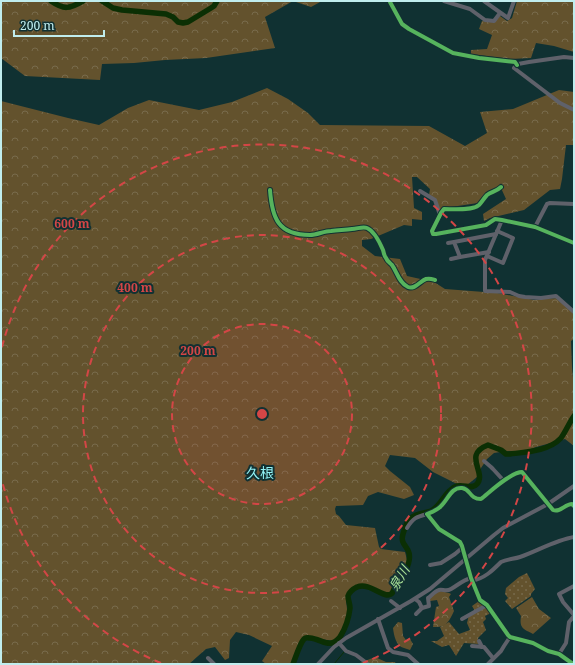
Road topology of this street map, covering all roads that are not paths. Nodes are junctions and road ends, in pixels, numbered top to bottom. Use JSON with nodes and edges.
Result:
{"nodes":[{"id":1,"x":390,"y":1,"type":"edge"},
{"id":2,"x":444,"y":1,"type":"edge"},
{"id":3,"x":484,"y":1,"type":"edge"},
{"id":4,"x":514,"y":1,"type":"edge"},
{"id":5,"x":500,"y":13,"type":"junction"},
{"id":6,"x":574,"y":58,"type":"edge"},
{"id":7,"x":517,"y":65,"type":"junction"},
{"id":8,"x":574,"y":110,"type":"edge"},
{"id":9,"x":501,"y":187,"type":"dead end"},
{"id":10,"x":270,"y":190,"type":"dead end"},
{"id":11,"x":420,"y":191,"type":"dead end"},
{"id":12,"x":574,"y":204,"type":"edge"},
{"id":13,"x":440,"y":214,"type":"junction"},
{"id":14,"x":502,"y":220,"type":"junction"},
{"id":15,"x":535,"y":227,"type":"junction"},
{"id":16,"x":496,"y":233,"type":"junction"},
{"id":17,"x":454,"y":242,"type":"junction"},
{"id":18,"x":448,"y":243,"type":"dead end"},
{"id":19,"x":574,"y":243,"type":"edge"},
{"id":20,"x":488,"y":254,"type":"junction"},
{"id":21,"x":460,"y":257,"type":"junction"},
{"id":22,"x":451,"y":259,"type":"dead end"},
{"id":23,"x":435,"y":280,"type":"dead end"},
{"id":24,"x":574,"y":312,"type":"edge"},
{"id":25,"x":484,"y":461,"type":"dead end"},
{"id":26,"x":504,"y":481,"type":"junction"},
{"id":27,"x":574,"y":486,"type":"edge"},
{"id":28,"x":548,"y":504,"type":"junction"},
{"id":29,"x":574,"y":506,"type":"edge"},
{"id":30,"x":427,"y":514,"type":"junction"},
{"id":31,"x":407,"y":528,"type":"dead end"},
{"id":32,"x":574,"y":538,"type":"edge"},
{"id":33,"x":462,"y":548,"type":"junction"},
{"id":34,"x":465,"y":559,"type":"junction"},
{"id":35,"x":430,"y":565,"type":"dead end"},
{"id":36,"x":471,"y":579,"type":"junction"},
{"id":37,"x":574,"y":586,"type":"edge"},
{"id":38,"x":451,"y":589,"type":"junction"},
{"id":39,"x":454,"y":594,"type":"dead end"},
{"id":40,"x":415,"y":599,"type":"junction"},
{"id":41,"x":391,"y":601,"type":"dead end"},
{"id":42,"x":487,"y":605,"type":"junction"},
{"id":43,"x":400,"y":608,"type":"junction"},
{"id":44,"x":422,"y":608,"type":"junction"},
{"id":45,"x":416,"y":614,"type":"dead end"},
{"id":46,"x":574,"y":616,"type":"edge"},
{"id":47,"x":462,"y":619,"type":"dead end"},
{"id":48,"x":378,"y":620,"type":"junction"},
{"id":49,"x":510,"y":637,"type":"junction"},
{"id":50,"x":479,"y":641,"type":"dead end"},
{"id":51,"x":339,"y":643,"type":"junction"},
{"id":52,"x":472,"y":646,"type":"dead end"},
{"id":53,"x":482,"y":647,"type":"junction"},
{"id":54,"x":559,"y":654,"type":"junction"},
{"id":55,"x":208,"y":658,"type":"dead end"},
{"id":56,"x":493,"y":658,"type":"junction"},
{"id":57,"x":363,"y":660,"type":"junction"},
{"id":58,"x":214,"y":664,"type":"edge"},
{"id":59,"x":318,"y":664,"type":"edge"},
{"id":60,"x":359,"y":664,"type":"edge"},
{"id":61,"x":368,"y":664,"type":"edge"},
{"id":62,"x":418,"y":664,"type":"edge"},
{"id":63,"x":488,"y":664,"type":"edge"},
{"id":64,"x":573,"y":664,"type":"edge"}],
"edges":[{"from":1,"to":7,"type":"street"},
{"from":2,"to":5,"type":"street"},
{"from":3,"to":5,"type":"street"},
{"from":4,"to":5,"type":"street"},
{"from":6,"to":7,"type":"street"},
{"from":7,"to":8,"type":"street"},
{"from":9,"to":13,"type":"street"},
{"from":10,"to":23,"type":"street"},
{"from":11,"to":13,"type":"street"},
{"from":12,"to":15,"type":"street"},
{"from":13,"to":14,"type":"street"},
{"from":14,"to":15,"type":"street"},
{"from":14,"to":16,"type":"street"},
{"from":15,"to":19,"type":"street"},
{"from":16,"to":17,"type":"street"},
{"from":16,"to":20,"type":"street"},
{"from":16,"to":20,"type":"street"},
{"from":17,"to":18,"type":"street"},
{"from":17,"to":21,"type":"street"},
{"from":20,"to":21,"type":"street"},
{"from":20,"to":24,"type":"street"},
{"from":21,"to":22,"type":"street"},
{"from":25,"to":26,"type":"street"},
{"from":26,"to":28,"type":"street"},
{"from":26,"to":30,"type":"street"},
{"from":27,"to":28,"type":"street"},
{"from":28,"to":29,"type":"street"},
{"from":28,"to":34,"type":"street"},
{"from":30,"to":31,"type":"street"},
{"from":30,"to":33,"type":"street"},
{"from":32,"to":36,"type":"street"},
{"from":33,"to":34,"type":"street"},
{"from":33,"to":35,"type":"street"},
{"from":34,"to":36,"type":"street"},
{"from":34,"to":40,"type":"street"},
{"from":36,"to":38,"type":"street"},
{"from":36,"to":42,"type":"street"},
{"from":37,"to":46,"type":"street"},
{"from":38,"to":39,"type":"street"},
{"from":38,"to":44,"type":"street"},
{"from":40,"to":43,"type":"street"},
{"from":40,"to":44,"type":"street"},
{"from":41,"to":43,"type":"street"},
{"from":42,"to":47,"type":"street"},
{"from":42,"to":49,"type":"street"},
{"from":43,"to":48,"type":"street"},
{"from":44,"to":45,"type":"street"},
{"from":46,"to":54,"type":"street"},
{"from":48,"to":51,"type":"street"},
{"from":48,"to":62,"type":"street"},
{"from":49,"to":54,"type":"street"},
{"from":49,"to":56,"type":"street"},
{"from":50,"to":53,"type":"street"},
{"from":51,"to":57,"type":"street"},
{"from":51,"to":59,"type":"street"},
{"from":52,"to":53,"type":"street"},
{"from":53,"to":56,"type":"street"},
{"from":54,"to":64,"type":"street"},
{"from":55,"to":58,"type":"street"},
{"from":56,"to":63,"type":"street"},
{"from":57,"to":60,"type":"street"},
{"from":57,"to":61,"type":"street"}]}
